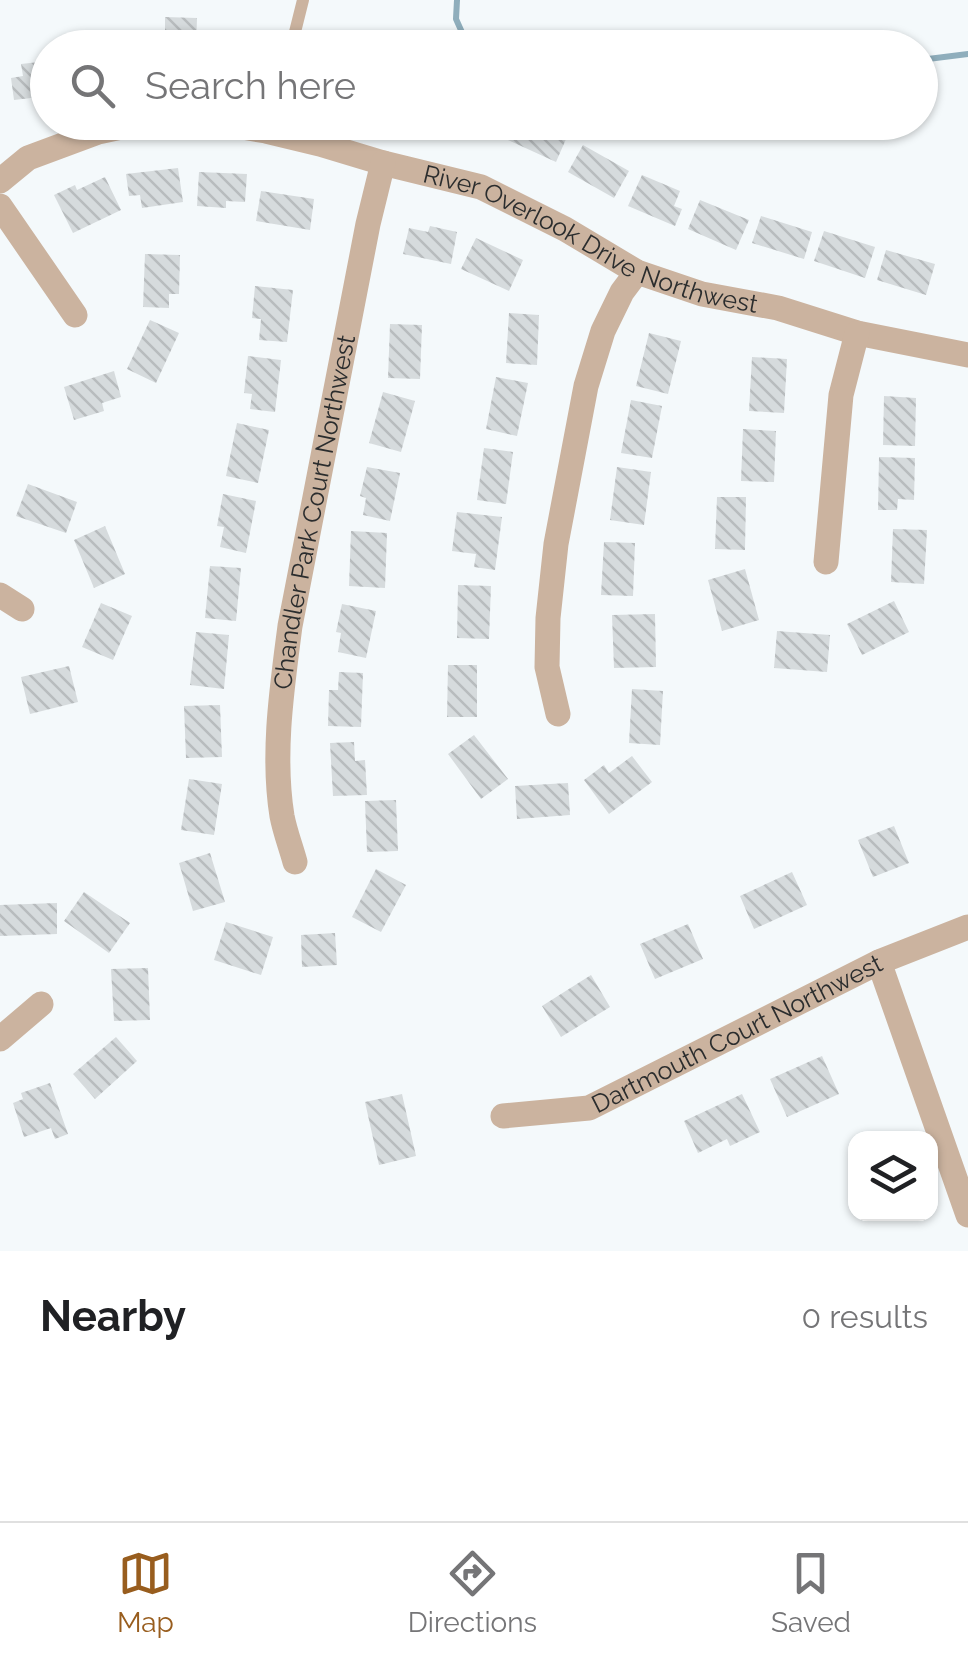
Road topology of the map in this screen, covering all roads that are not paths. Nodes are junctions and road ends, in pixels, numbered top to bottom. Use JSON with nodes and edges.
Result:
{"nodes":[{"id":1,"x":304,"y":0,"type":"edge"},
{"id":2,"x":296,"y":30,"type":"edge"},
{"id":3,"x":76,"y":140,"type":"edge"},
{"id":4,"x":309,"y":140,"type":"edge"},
{"id":5,"x":383,"y":164,"type":"junction"},
{"id":6,"x":0,"y":180,"type":"edge"},
{"id":7,"x":0,"y":206,"type":"edge"},
{"id":8,"x":637,"y":272,"type":"junction"},
{"id":9,"x":75,"y":315,"type":"dead end"},
{"id":10,"x":857,"y":333,"type":"junction"},
{"id":11,"x":968,"y":355,"type":"edge"},
{"id":12,"x":826,"y":562,"type":"dead end"},
{"id":13,"x":0,"y":595,"type":"edge"},
{"id":14,"x":22,"y":609,"type":"dead end"},
{"id":15,"x":558,"y":714,"type":"dead end"},
{"id":16,"x":295,"y":862,"type":"dead end"},
{"id":17,"x":968,"y":927,"type":"edge"},
{"id":18,"x":879,"y":962,"type":"junction"},
{"id":19,"x":41,"y":1004,"type":"dead end"},
{"id":20,"x":0,"y":1039,"type":"edge"},
{"id":21,"x":503,"y":1116,"type":"dead end"},
{"id":22,"x":968,"y":1215,"type":"edge"}],
"edges":[{"from":1,"to":2,"type":"lane"},
{"from":3,"to":6,"type":"street"},
{"from":4,"to":5,"type":"street","name":"River Overlook Drive Northwest"},
{"from":5,"to":8,"type":"street","name":"River Overlook Drive Northwest"},
{"from":5,"to":16,"type":"street","name":"Chandler Park Court Northwest"},
{"from":7,"to":9,"type":"street"},
{"from":8,"to":10,"type":"street","name":"River Overlook Drive Northwest"},
{"from":8,"to":15,"type":"street"},
{"from":10,"to":11,"type":"street","name":"River Overlook Drive Northwest"},
{"from":10,"to":12,"type":"street"},
{"from":13,"to":14,"type":"street"},
{"from":17,"to":18,"type":"street","name":"Dartmouth Court Northwest"},
{"from":18,"to":21,"type":"street","name":"Dartmouth Court Northwest"},
{"from":18,"to":22,"type":"street"},
{"from":19,"to":20,"type":"street"}]}
